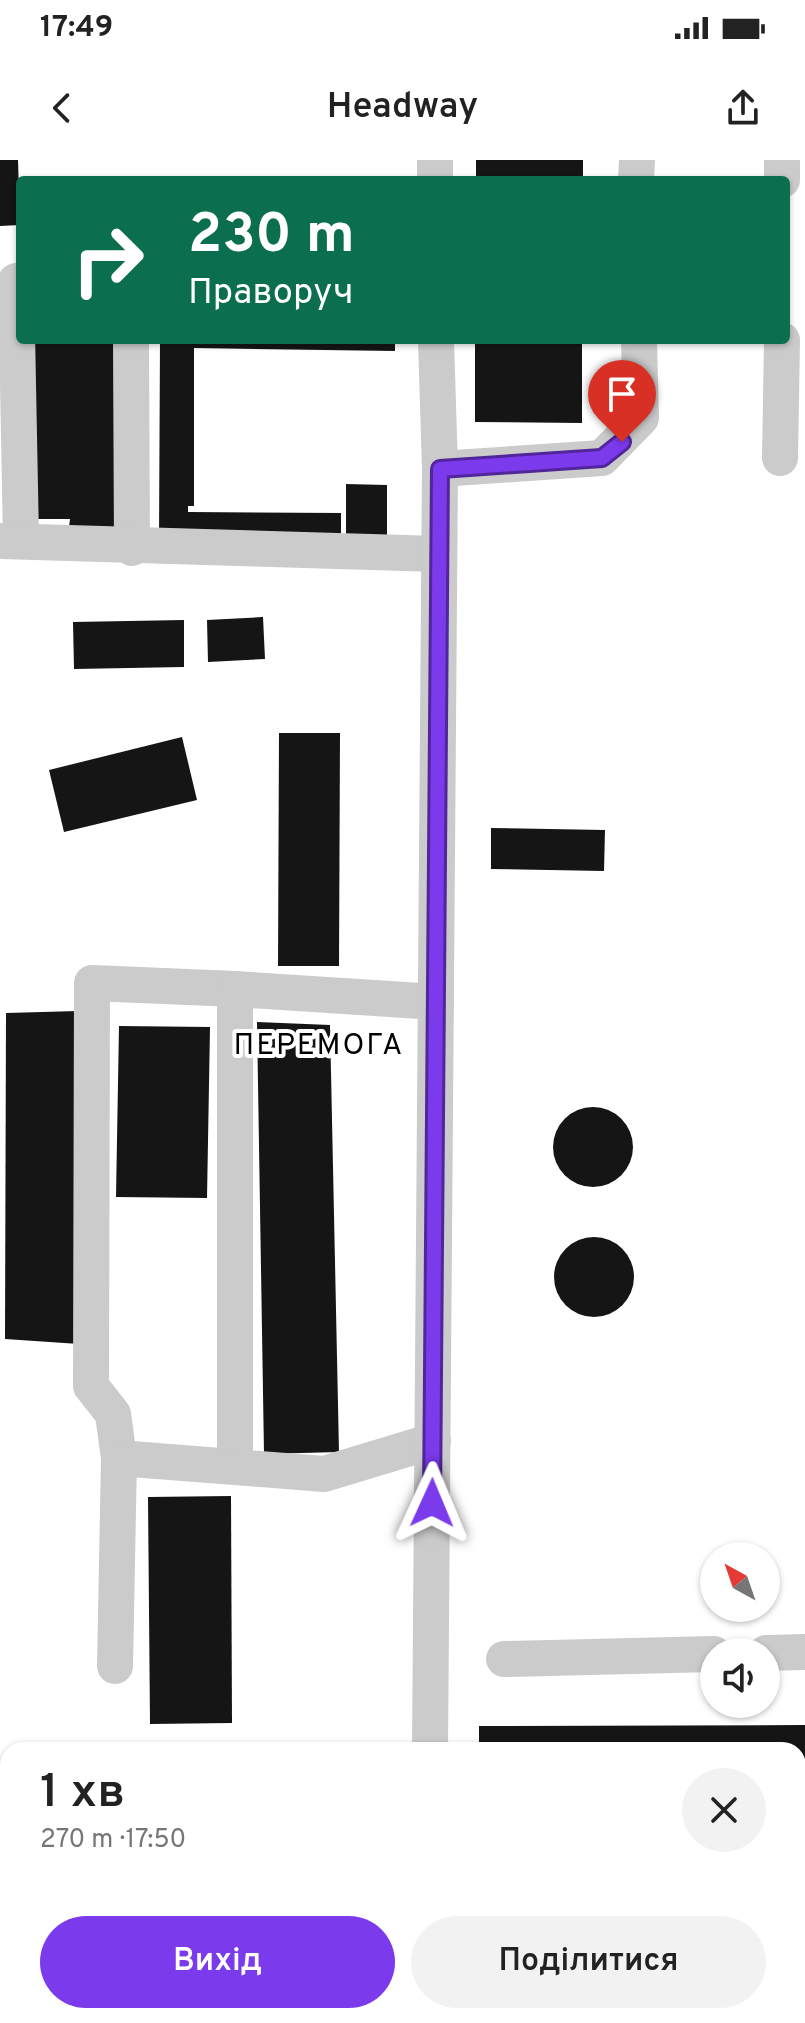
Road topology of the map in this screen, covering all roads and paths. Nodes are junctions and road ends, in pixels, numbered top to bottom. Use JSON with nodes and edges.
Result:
{"nodes":[{"id":1,"x":12,"y":281,"type":"edge"},
{"id":2,"x":131,"y":344,"type":"edge"},
{"id":3,"x":436,"y":344,"type":"edge"},
{"id":4,"x":639,"y":344,"type":"edge"},
{"id":5,"x":782,"y":344,"type":"edge"},
{"id":6,"x":780,"y":458,"type":"dead end"},
{"id":7,"x":440,"y":469,"type":"junction"},
{"id":8,"x":11,"y":540,"type":"edge"},
{"id":9,"x":132,"y":548,"type":"junction"},
{"id":10,"x":438,"y":554,"type":"junction"},
{"id":11,"x":235,"y":989,"type":"junction"},
{"id":12,"x":436,"y":1002,"type":"junction"},
{"id":13,"x":433,"y":1441,"type":"junction"},
{"id":14,"x":119,"y":1458,"type":"junction"},
{"id":15,"x":235,"y":1465,"type":"junction"},
{"id":16,"x":805,"y":1652,"type":"edge"},
{"id":17,"x":780,"y":1653,"type":"edge"},
{"id":18,"x":700,"y":1654,"type":"edge"},
{"id":19,"x":504,"y":1659,"type":"dead end"},
{"id":20,"x":115,"y":1666,"type":"dead end"},
{"id":21,"x":430,"y":1742,"type":"edge"}],
"edges":[{"from":1,"to":8,"type":"street"},
{"from":2,"to":9,"type":"street"},
{"from":3,"to":7,"type":"street"},
{"from":4,"to":7,"type":"street"},
{"from":5,"to":6,"type":"street"},
{"from":7,"to":10,"type":"street"},
{"from":8,"to":9,"type":"street"},
{"from":9,"to":10,"type":"street"},
{"from":10,"to":12,"type":"street"},
{"from":11,"to":12,"type":"street"},
{"from":11,"to":14,"type":"street"},
{"from":11,"to":15,"type":"street"},
{"from":12,"to":13,"type":"street"},
{"from":13,"to":15,"type":"street"},
{"from":13,"to":21,"type":"street"},
{"from":14,"to":15,"type":"street"},
{"from":14,"to":20,"type":"street"},
{"from":16,"to":17,"type":"street"},
{"from":18,"to":19,"type":"street"}]}
